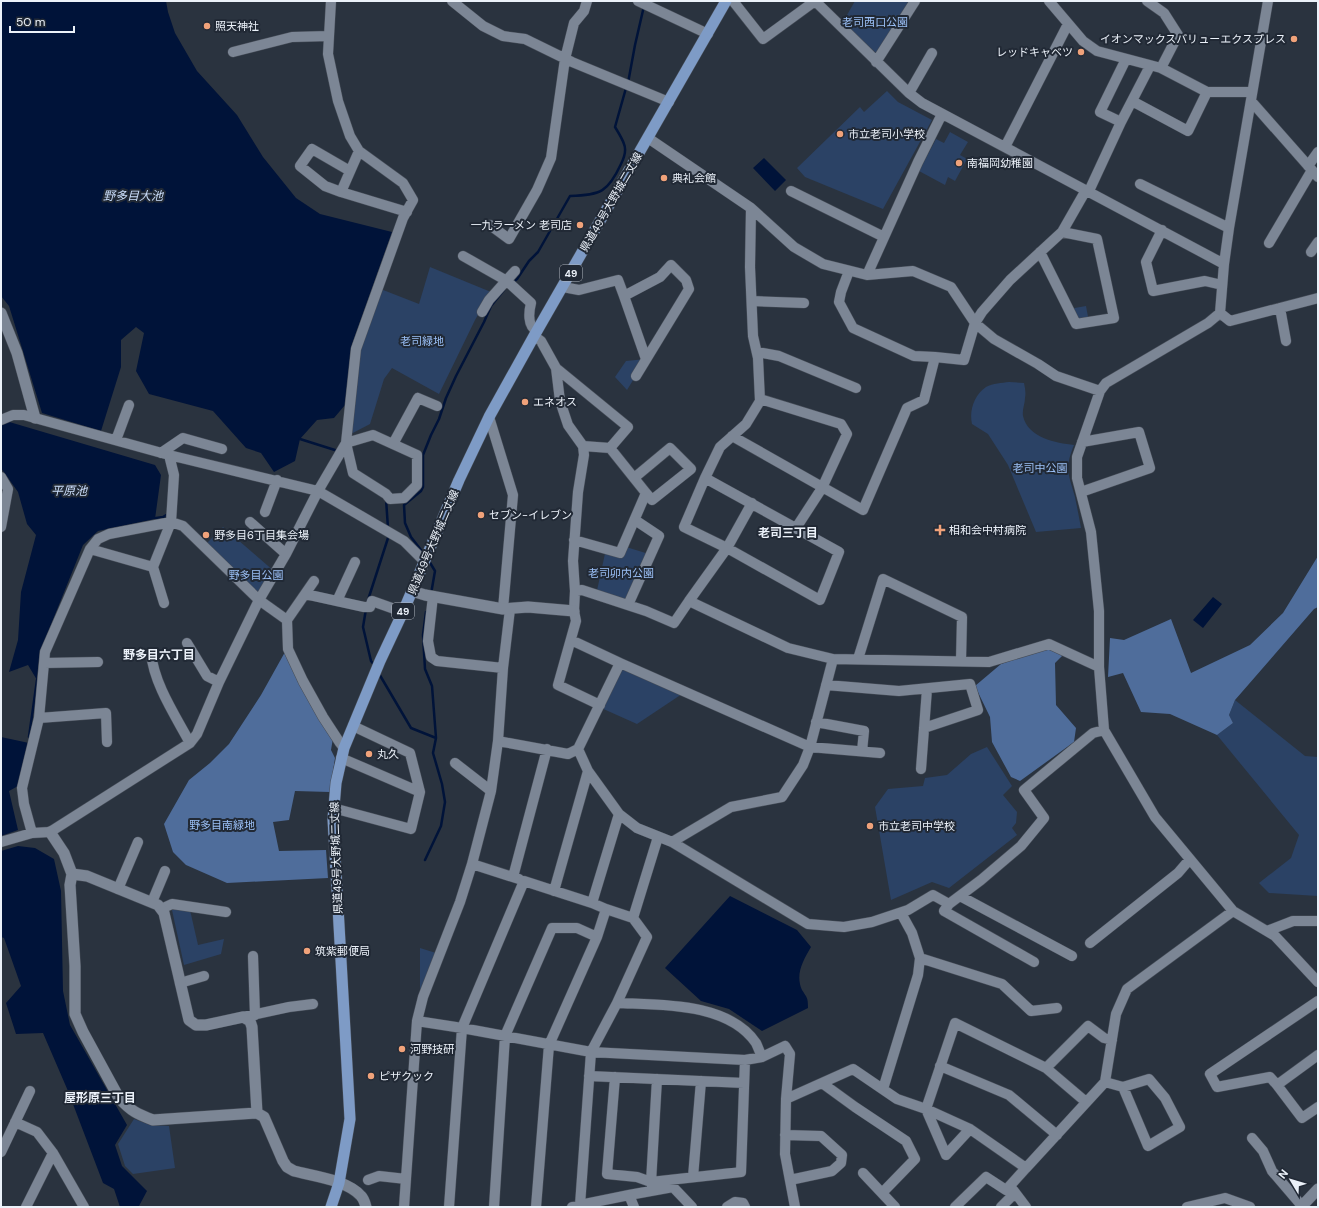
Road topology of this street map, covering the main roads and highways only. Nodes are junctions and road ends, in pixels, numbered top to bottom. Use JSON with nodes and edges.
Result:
{"nodes":[{"id":1,"x":726,"y":1,"type":"edge"},
{"id":2,"x":331,"y":1207,"type":"edge"}],
"edges":[{"from":1,"to":2,"type":"main road","name":"県道49号大野城二丈線","number":"49"}]}
